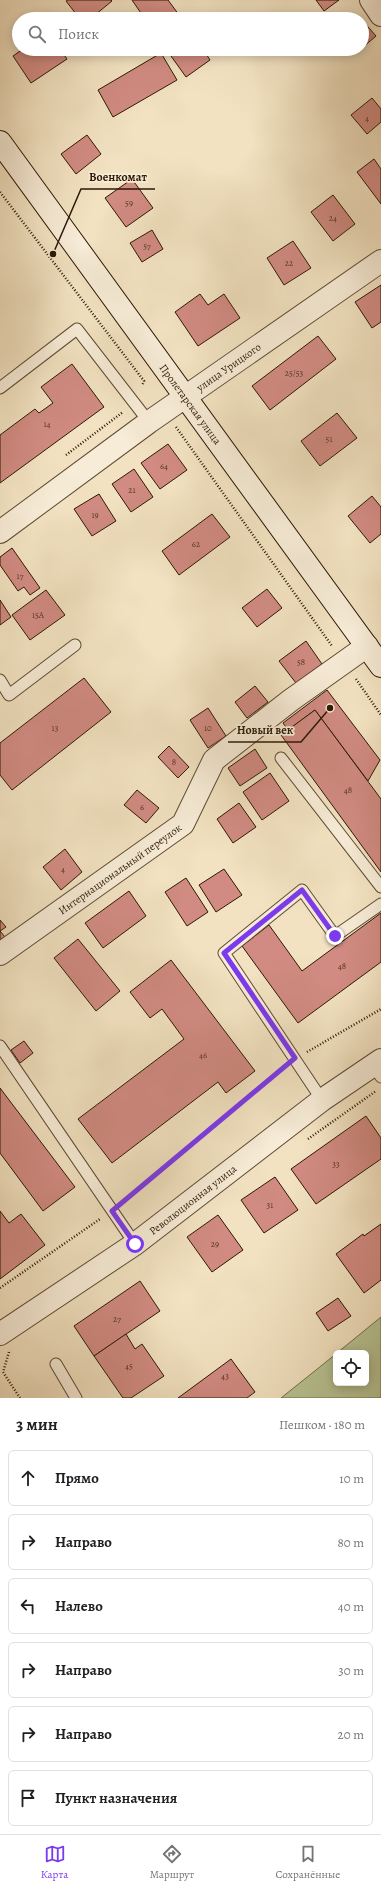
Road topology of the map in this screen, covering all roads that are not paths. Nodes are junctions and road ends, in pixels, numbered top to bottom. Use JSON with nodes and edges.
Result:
{"nodes":[{"id":1,"x":371,"y":0,"type":"edge"},
{"id":2,"x":381,"y":16,"type":"edge"},
{"id":3,"x":0,"y":142,"type":"edge"},
{"id":4,"x":381,"y":261,"type":"edge"},
{"id":5,"x":0,"y":388,"type":"edge"},
{"id":6,"x":186,"y":397,"type":"junction"},
{"id":7,"x":148,"y":422,"type":"junction"},
{"id":8,"x":0,"y":532,"type":"edge"},
{"id":9,"x":75,"y":645,"type":"dead end"},
{"id":10,"x":367,"y":646,"type":"junction"},
{"id":11,"x":381,"y":666,"type":"edge"},
{"id":12,"x":0,"y":680,"type":"edge"},
{"id":13,"x":281,"y":758,"type":"dead end"},
{"id":14,"x":381,"y":887,"type":"edge"},
{"id":15,"x":381,"y":904,"type":"edge"},
{"id":16,"x":0,"y":954,"type":"edge"},
{"id":17,"x":0,"y":1046,"type":"edge"},
{"id":18,"x":378,"y":1067,"type":"edge"},
{"id":19,"x":322,"y":1100,"type":"junction"},
{"id":20,"x":135,"y":1244,"type":"junction"},
{"id":21,"x":0,"y":1334,"type":"edge"},
{"id":22,"x":56,"y":1364,"type":"dead end"},
{"id":23,"x":76,"y":1398,"type":"edge"}],
"edges":[{"from":1,"to":2,"type":"street"},
{"from":3,"to":6,"type":"street","name":"Пролетарская улица"},
{"from":4,"to":6,"type":"street","name":"улица Урицкого"},
{"from":5,"to":7,"type":"lane"},
{"from":6,"to":7,"type":"street","name":"улица Урицкого"},
{"from":6,"to":10,"type":"street","name":"Пролетарская улица"},
{"from":7,"to":8,"type":"street","name":"улица Урицкого"},
{"from":9,"to":12,"type":"lane"},
{"from":10,"to":11,"type":"street","name":"Пролетарская улица"},
{"from":10,"to":16,"type":"street","name":"Интернациональный переулок"},
{"from":13,"to":14,"type":"lane"},
{"from":15,"to":19,"type":"lane"},
{"from":17,"to":20,"type":"lane"},
{"from":18,"to":19,"type":"street","name":"Революционная улица"},
{"from":19,"to":20,"type":"street","name":"Революционная улица"},
{"from":20,"to":21,"type":"street","name":"Революционная улица"},
{"from":22,"to":23,"type":"lane"}]}
